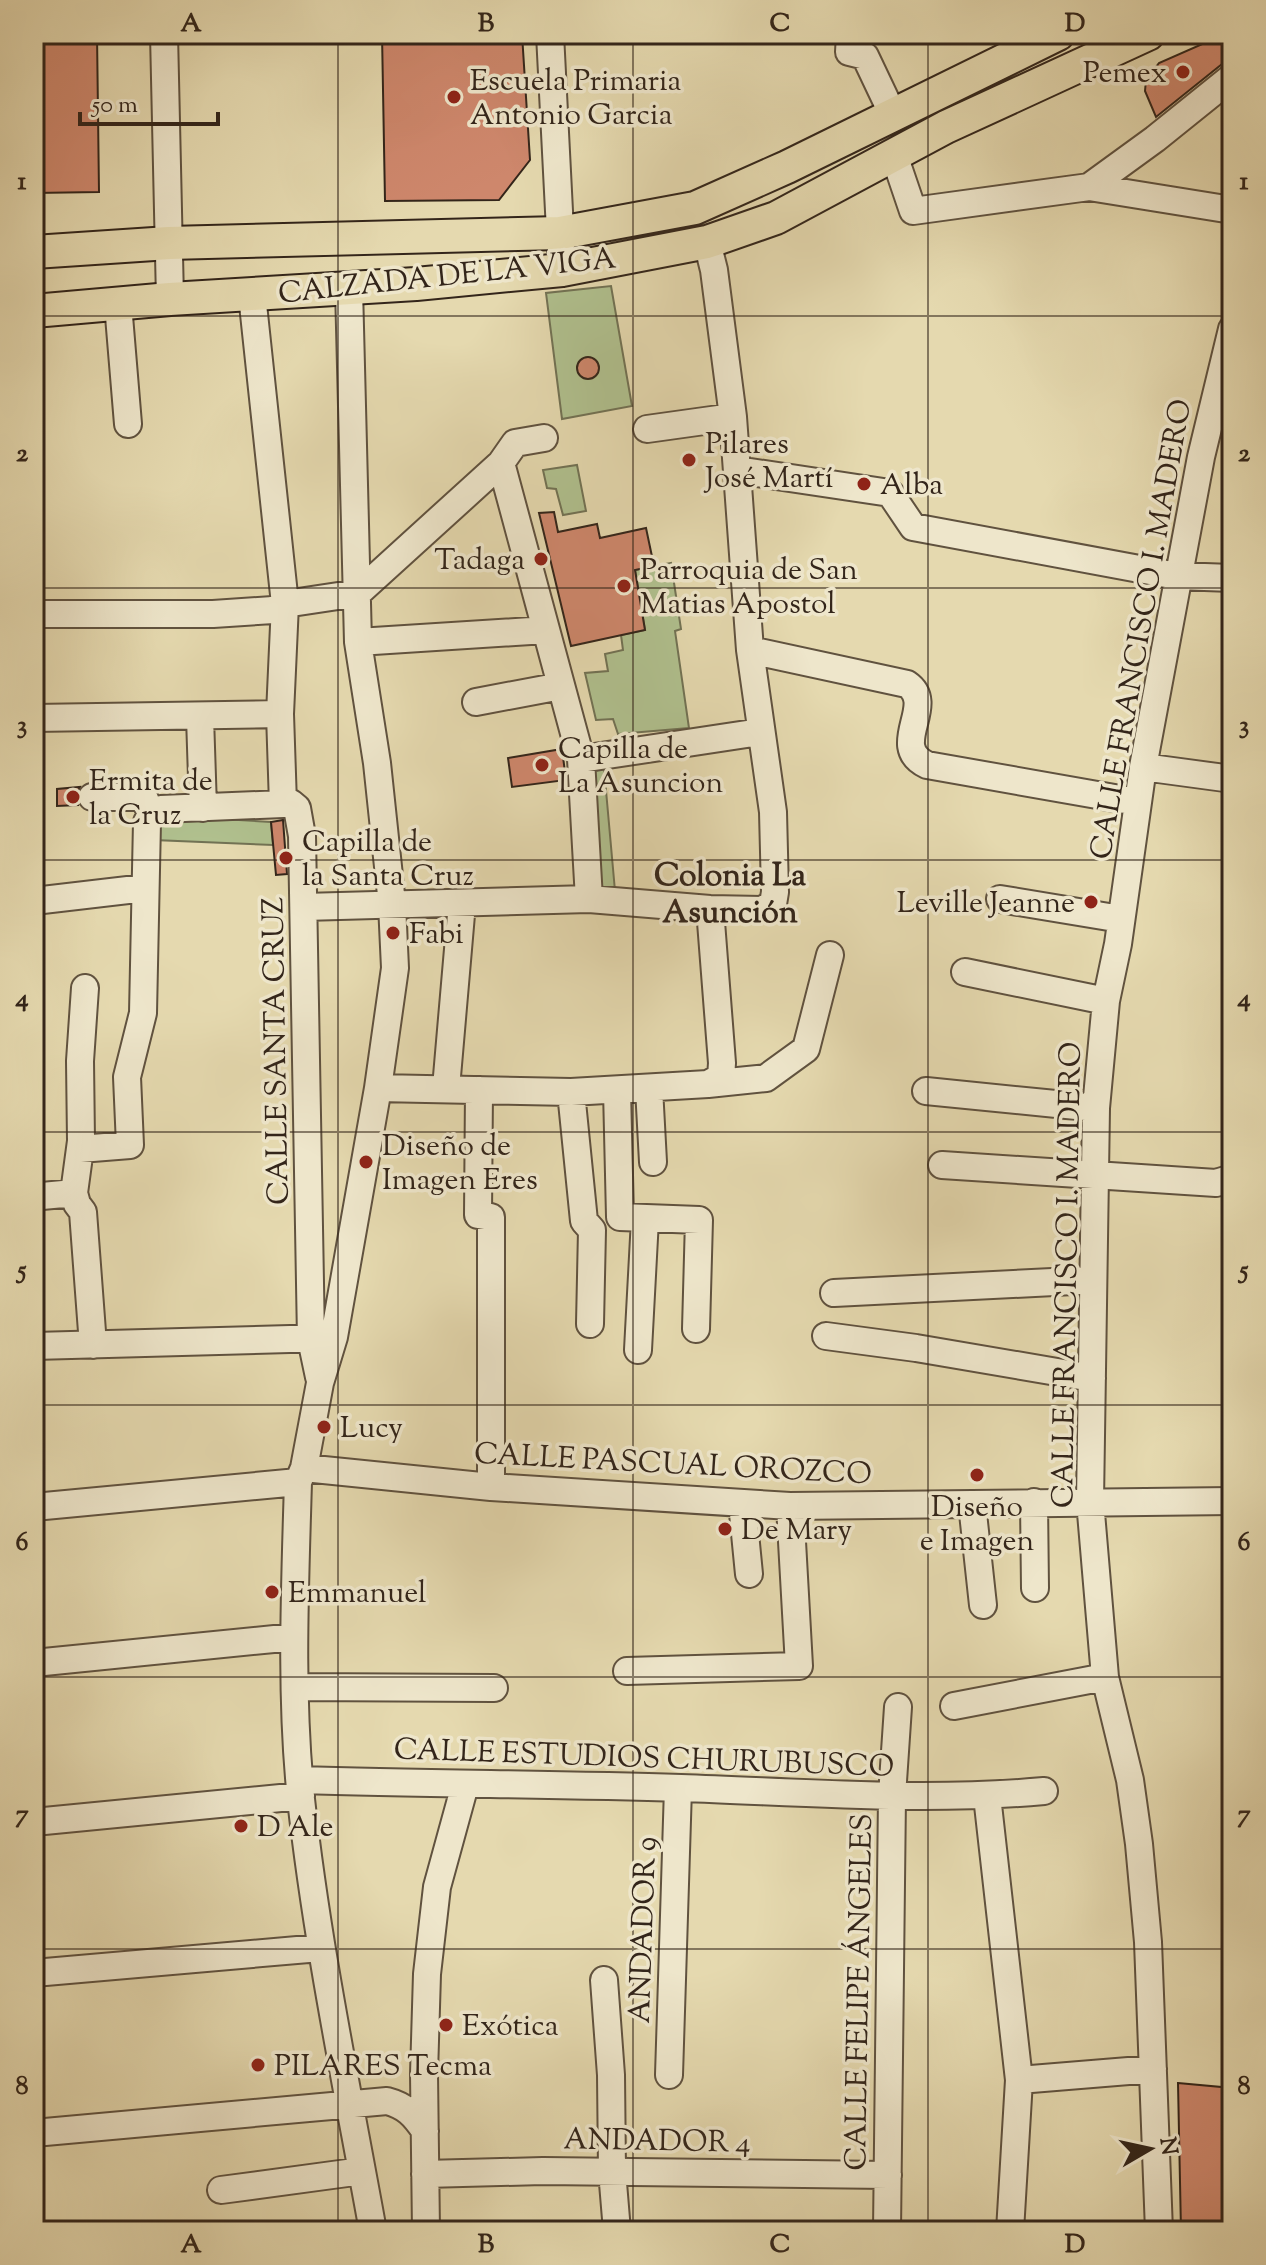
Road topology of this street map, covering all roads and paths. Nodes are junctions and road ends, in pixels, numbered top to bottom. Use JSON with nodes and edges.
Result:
{"nodes":[{"id":1,"x":164,"y":34,"type":"edge"},
{"id":2,"x":550,"y":34,"type":"edge"},
{"id":3,"x":850,"y":34,"type":"edge"},
{"id":4,"x":1058,"y":34,"type":"edge"},
{"id":5,"x":1148,"y":34,"type":"edge"},
{"id":6,"x":1232,"y":77,"type":"edge"},
{"id":7,"x":933,"y":96,"type":"junction"},
{"id":8,"x":893,"y":115,"type":"junction"},
{"id":9,"x":946,"y":127,"type":"junction"},
{"id":10,"x":894,"y":155,"type":"junction"},
{"id":11,"x":1089,"y":187,"type":"junction"},
{"id":12,"x":1232,"y":210,"type":"edge"},
{"id":13,"x":560,"y":233,"type":"junction"},
{"id":14,"x":707,"y":242,"type":"junction"},
{"id":15,"x":169,"y":243,"type":"junction"},
{"id":16,"x":34,"y":252,"type":"edge"},
{"id":17,"x":562,"y":270,"type":"junction"},
{"id":18,"x":349,"y":288,"type":"junction"},
{"id":19,"x":252,"y":295,"type":"junction"},
{"id":20,"x":170,"y":299,"type":"junction"},
{"id":21,"x":118,"y":304,"type":"junction"},
{"id":22,"x":34,"y":311,"type":"edge"},
{"id":23,"x":1231,"y":335,"type":"edge"},
{"id":24,"x":733,"y":417,"type":"junction"},
{"id":25,"x":128,"y":424,"type":"dead end"},
{"id":26,"x":647,"y":429,"type":"dead end"},
{"id":27,"x":544,"y":438,"type":"dead end"},
{"id":28,"x":501,"y":463,"type":"junction"},
{"id":29,"x":737,"y":470,"type":"junction"},
{"id":30,"x":1177,"y":576,"type":"junction"},
{"id":31,"x":1232,"y":578,"type":"edge"},
{"id":32,"x":358,"y":593,"type":"junction"},
{"id":33,"x":285,"y":604,"type":"junction"},
{"id":34,"x":34,"y":614,"type":"edge"},
{"id":35,"x":546,"y":630,"type":"junction"},
{"id":36,"x":358,"y":642,"type":"junction"},
{"id":37,"x":750,"y":650,"type":"junction"},
{"id":38,"x":561,"y":686,"type":"junction"},
{"id":39,"x":476,"y":702,"type":"dead end"},
{"id":40,"x":280,"y":714,"type":"junction"},
{"id":41,"x":200,"y":717,"type":"junction"},
{"id":42,"x":34,"y":718,"type":"edge"},
{"id":43,"x":760,"y":732,"type":"junction"},
{"id":44,"x":581,"y":759,"type":"junction"},
{"id":45,"x":1143,"y":767,"type":"junction"},
{"id":46,"x":1232,"y":779,"type":"edge"},
{"id":47,"x":92,"y":797,"type":"dead end"},
{"id":48,"x":1137,"y":802,"type":"junction"},
{"id":49,"x":283,"y":804,"type":"junction"},
{"id":50,"x":203,"y":808,"type":"junction"},
{"id":51,"x":151,"y":814,"type":"junction"},
{"id":52,"x":145,"y":888,"type":"junction"},
{"id":53,"x":589,"y":899,"type":"junction"},
{"id":54,"x":1000,"y":899,"type":"dead end"},
{"id":55,"x":34,"y":901,"type":"edge"},
{"id":56,"x":462,"y":903,"type":"junction"},
{"id":57,"x":392,"y":904,"type":"junction"},
{"id":58,"x":304,"y":907,"type":"junction"},
{"id":59,"x":710,"y":909,"type":"junction"},
{"id":60,"x":1121,"y":919,"type":"junction"},
{"id":61,"x":830,"y":955,"type":"dead end"},
{"id":62,"x":965,"y":972,"type":"dead end"},
{"id":63,"x":85,"y":988,"type":"dead end"},
{"id":64,"x":1106,"y":1001,"type":"junction"},
{"id":65,"x":715,"y":1074,"type":"junction"},
{"id":66,"x":378,"y":1088,"type":"junction"},
{"id":67,"x":446,"y":1088,"type":"junction"},
{"id":68,"x":649,"y":1088,"type":"junction"},
{"id":69,"x":479,"y":1090,"type":"junction"},
{"id":70,"x":617,"y":1090,"type":"junction"},
{"id":71,"x":926,"y":1091,"type":"dead end"},
{"id":72,"x":571,"y":1092,"type":"junction"},
{"id":73,"x":1096,"y":1108,"type":"junction"},
{"id":74,"x":80,"y":1149,"type":"junction"},
{"id":75,"x":653,"y":1162,"type":"dead end"},
{"id":76,"x":942,"y":1165,"type":"dead end"},
{"id":77,"x":1095,"y":1175,"type":"junction"},
{"id":78,"x":1232,"y":1178,"type":"edge"},
{"id":79,"x":74,"y":1193,"type":"junction"},
{"id":80,"x":42,"y":1196,"type":"dead end"},
{"id":81,"x":633,"y":1218,"type":"junction"},
{"id":82,"x":1093,"y":1280,"type":"junction"},
{"id":83,"x":834,"y":1293,"type":"dead end"},
{"id":84,"x":590,"y":1324,"type":"dead end"},
{"id":85,"x":696,"y":1329,"type":"dead end"},
{"id":86,"x":826,"y":1336,"type":"dead end"},
{"id":87,"x":323,"y":1338,"type":"junction"},
{"id":88,"x":93,"y":1345,"type":"junction"},
{"id":89,"x":34,"y":1346,"type":"edge"},
{"id":90,"x":638,"y":1350,"type":"dead end"},
{"id":91,"x":1092,"y":1378,"type":"junction"},
{"id":92,"x":301,"y":1475,"type":"junction"},
{"id":93,"x":491,"y":1487,"type":"junction"},
{"id":94,"x":1090,"y":1501,"type":"junction"},
{"id":95,"x":1232,"y":1501,"type":"edge"},
{"id":96,"x":1034,"y":1502,"type":"junction"},
{"id":97,"x":742,"y":1503,"type":"junction"},
{"id":98,"x":972,"y":1504,"type":"junction"},
{"id":99,"x":790,"y":1506,"type":"junction"},
{"id":100,"x":34,"y":1507,"type":"edge"},
{"id":101,"x":749,"y":1574,"type":"dead end"},
{"id":102,"x":1035,"y":1588,"type":"dead end"},
{"id":103,"x":983,"y":1605,"type":"dead end"},
{"id":104,"x":294,"y":1637,"type":"junction"},
{"id":105,"x":34,"y":1663,"type":"edge"},
{"id":106,"x":627,"y":1671,"type":"dead end"},
{"id":107,"x":1105,"y":1677,"type":"junction"},
{"id":108,"x":296,"y":1687,"type":"junction"},
{"id":109,"x":494,"y":1688,"type":"dead end"},
{"id":110,"x":954,"y":1706,"type":"dead end"},
{"id":111,"x":898,"y":1707,"type":"dead end"},
{"id":112,"x":465,"y":1785,"type":"junction"},
{"id":113,"x":301,"y":1788,"type":"junction"},
{"id":114,"x":678,"y":1788,"type":"junction"},
{"id":115,"x":1044,"y":1791,"type":"dead end"},
{"id":116,"x":892,"y":1796,"type":"junction"},
{"id":117,"x":987,"y":1796,"type":"junction"},
{"id":118,"x":34,"y":1822,"type":"edge"},
{"id":119,"x":320,"y":1948,"type":"junction"},
{"id":120,"x":34,"y":1973,"type":"edge"},
{"id":121,"x":604,"y":1980,"type":"dead end"},
{"id":122,"x":1153,"y":2069,"type":"junction"},
{"id":123,"x":669,"y":2075,"type":"dead end"},
{"id":124,"x":1019,"y":2080,"type":"junction"},
{"id":125,"x":350,"y":2104,"type":"junction"},
{"id":126,"x":425,"y":2131,"type":"junction"},
{"id":127,"x":34,"y":2133,"type":"edge"},
{"id":128,"x":362,"y":2171,"type":"junction"},
{"id":129,"x":612,"y":2171,"type":"junction"},
{"id":130,"x":425,"y":2174,"type":"junction"},
{"id":131,"x":888,"y":2175,"type":"junction"},
{"id":132,"x":221,"y":2190,"type":"dead end"},
{"id":133,"x":373,"y":2231,"type":"edge"},
{"id":134,"x":426,"y":2231,"type":"edge"},
{"id":135,"x":617,"y":2231,"type":"edge"},
{"id":136,"x":887,"y":2231,"type":"edge"},
{"id":137,"x":1010,"y":2231,"type":"edge"},
{"id":138,"x":1159,"y":2231,"type":"edge"}],
"edges":[{"from":1,"to":15,"type":"street"},
{"from":2,"to":13,"type":"street"},
{"from":3,"to":8,"type":"street"},
{"from":4,"to":7,"type":"main road","name":"CALZADA DE LA VIGA"},
{"from":5,"to":9,"type":"main road","name":"CALZADA DE LA VIGA"},
{"from":6,"to":11,"type":"street"},
{"from":7,"to":8,"type":"main road","name":"CALZADA DE LA VIGA"},
{"from":7,"to":9,"type":"main road"},
{"from":8,"to":13,"type":"main road","name":"CALZADA DE LA VIGA"},
{"from":9,"to":10,"type":"main road","name":"CALZADA DE LA VIGA"},
{"from":10,"to":11,"type":"street"},
{"from":10,"to":14,"type":"main road","name":"CALZADA DE LA VIGA"},
{"from":11,"to":12,"type":"street"},
{"from":13,"to":15,"type":"main road","name":"CALZADA DE LA VIGA"},
{"from":13,"to":17,"type":"street"},
{"from":14,"to":17,"type":"main road","name":"CALZADA DE LA VIGA"},
{"from":14,"to":24,"type":"street"},
{"from":15,"to":16,"type":"main road","name":"CALZADA DE LA VIGA"},
{"from":15,"to":20,"type":"street"},
{"from":17,"to":18,"type":"main road","name":"CALZADA DE LA VIGA"},
{"from":18,"to":19,"type":"main road","name":"CALZADA DE LA VIGA"},
{"from":18,"to":32,"type":"street"},
{"from":19,"to":20,"type":"main road","name":"CALZADA DE LA VIGA"},
{"from":19,"to":33,"type":"street"},
{"from":20,"to":21,"type":"main road","name":"CALZADA DE LA VIGA"},
{"from":21,"to":22,"type":"main road","name":"CALZADA DE LA VIGA"},
{"from":21,"to":25,"type":"street"},
{"from":23,"to":30,"type":"street","name":"CALLE FRANCISCO I. MADERO"},
{"from":24,"to":26,"type":"street"},
{"from":24,"to":29,"type":"street"},
{"from":27,"to":28,"type":"street"},
{"from":28,"to":32,"type":"street"},
{"from":28,"to":35,"type":"street"},
{"from":29,"to":30,"type":"street"},
{"from":29,"to":37,"type":"street"},
{"from":30,"to":31,"type":"street"},
{"from":30,"to":45,"type":"street","name":"CALLE FRANCISCO I. MADERO"},
{"from":32,"to":33,"type":"street"},
{"from":32,"to":36,"type":"street"},
{"from":33,"to":34,"type":"street"},
{"from":33,"to":40,"type":"street"},
{"from":35,"to":36,"type":"street"},
{"from":35,"to":38,"type":"street"},
{"from":36,"to":57,"type":"street"},
{"from":37,"to":43,"type":"street"},
{"from":37,"to":48,"type":"street"},
{"from":38,"to":39,"type":"street"},
{"from":38,"to":44,"type":"street"},
{"from":40,"to":41,"type":"street"},
{"from":40,"to":49,"type":"street"},
{"from":41,"to":42,"type":"street"},
{"from":41,"to":50,"type":"street"},
{"from":43,"to":44,"type":"street"},
{"from":43,"to":59,"type":"street"},
{"from":44,"to":53,"type":"street"},
{"from":45,"to":46,"type":"street"},
{"from":45,"to":48,"type":"street","name":"CALLE FRANCISCO I. MADERO"},
{"from":47,"to":51,"type":"street"},
{"from":48,"to":60,"type":"street","name":"CALLE FRANCISCO I. MADERO"},
{"from":49,"to":50,"type":"street"},
{"from":49,"to":58,"type":"street","name":"CALLE SANTA CRUZ"},
{"from":50,"to":51,"type":"street"},
{"from":51,"to":52,"type":"street"},
{"from":52,"to":55,"type":"street"},
{"from":52,"to":74,"type":"street"},
{"from":53,"to":56,"type":"street"},
{"from":53,"to":59,"type":"street"},
{"from":54,"to":60,"type":"street"},
{"from":56,"to":57,"type":"street"},
{"from":56,"to":67,"type":"street"},
{"from":57,"to":58,"type":"street"},
{"from":57,"to":66,"type":"street"},
{"from":58,"to":87,"type":"street","name":"CALLE SANTA CRUZ"},
{"from":59,"to":65,"type":"street"},
{"from":60,"to":64,"type":"street","name":"CALLE FRANCISCO I. MADERO"},
{"from":61,"to":65,"type":"street"},
{"from":62,"to":64,"type":"street"},
{"from":63,"to":74,"type":"street"},
{"from":64,"to":73,"type":"street","name":"CALLE FRANCISCO I. MADERO"},
{"from":65,"to":68,"type":"street"},
{"from":66,"to":67,"type":"street"},
{"from":66,"to":87,"type":"street"},
{"from":67,"to":69,"type":"street"},
{"from":68,"to":70,"type":"street"},
{"from":68,"to":75,"type":"street"},
{"from":69,"to":72,"type":"street"},
{"from":69,"to":93,"type":"street"},
{"from":70,"to":72,"type":"street"},
{"from":70,"to":81,"type":"street"},
{"from":71,"to":73,"type":"street"},
{"from":72,"to":84,"type":"street"},
{"from":73,"to":77,"type":"street","name":"CALLE FRANCISCO I. MADERO"},
{"from":74,"to":79,"type":"street"},
{"from":76,"to":77,"type":"street"},
{"from":77,"to":78,"type":"street"},
{"from":77,"to":82,"type":"street","name":"CALLE FRANCISCO I. MADERO"},
{"from":79,"to":80,"type":"street"},
{"from":79,"to":88,"type":"street"},
{"from":81,"to":85,"type":"street"},
{"from":81,"to":90,"type":"street"},
{"from":82,"to":83,"type":"street"},
{"from":82,"to":91,"type":"street","name":"CALLE FRANCISCO I. MADERO"},
{"from":86,"to":91,"type":"street"},
{"from":87,"to":88,"type":"street"},
{"from":87,"to":92,"type":"street"},
{"from":88,"to":89,"type":"street"},
{"from":91,"to":94,"type":"street","name":"CALLE FRANCISCO I. MADERO"},
{"from":92,"to":93,"type":"street","name":"CALLE PASCUAL OROZCO"},
{"from":92,"to":100,"type":"street","name":"CALLE PASCUAL OROZCO"},
{"from":92,"to":104,"type":"street"},
{"from":93,"to":97,"type":"street","name":"CALLE PASCUAL OROZCO"},
{"from":94,"to":95,"type":"street","name":"CALLE PASCUAL OROZCO"},
{"from":94,"to":96,"type":"street","name":"CALLE PASCUAL OROZCO"},
{"from":94,"to":107,"type":"street","name":"CALLE FRANCISCO I. MADERO"},
{"from":96,"to":98,"type":"street","name":"CALLE PASCUAL OROZCO"},
{"from":96,"to":102,"type":"street"},
{"from":97,"to":99,"type":"street","name":"CALLE PASCUAL OROZCO"},
{"from":97,"to":101,"type":"street"},
{"from":98,"to":99,"type":"street","name":"CALLE PASCUAL OROZCO"},
{"from":98,"to":103,"type":"street"},
{"from":99,"to":106,"type":"street"},
{"from":104,"to":105,"type":"street"},
{"from":104,"to":108,"type":"street"},
{"from":107,"to":110,"type":"street"},
{"from":107,"to":122,"type":"street","name":"CALLE FRANCISCO I. MADERO"},
{"from":108,"to":109,"type":"street"},
{"from":108,"to":113,"type":"street"},
{"from":111,"to":116,"type":"street","name":"CALLE FELIPE ÁNGELES"},
{"from":112,"to":113,"type":"street","name":"CALLE ESTUDIOS CHURUBUSCO"},
{"from":112,"to":114,"type":"street","name":"CALLE ESTUDIOS CHURUBUSCO"},
{"from":112,"to":126,"type":"street"},
{"from":113,"to":118,"type":"street","name":"CALLE ESTUDIOS CHURUBUSCO"},
{"from":113,"to":119,"type":"street"},
{"from":114,"to":116,"type":"street","name":"CALLE ESTUDIOS CHURUBUSCO"},
{"from":114,"to":123,"type":"street","name":"ANDADOR 9"},
{"from":115,"to":117,"type":"street","name":"CALLE ESTUDIOS CHURUBUSCO"},
{"from":116,"to":117,"type":"street","name":"CALLE ESTUDIOS CHURUBUSCO"},
{"from":116,"to":131,"type":"street","name":"CALLE FELIPE ÁNGELES"},
{"from":117,"to":124,"type":"street"},
{"from":119,"to":120,"type":"street"},
{"from":119,"to":125,"type":"street"},
{"from":121,"to":129,"type":"street","name":"ANDADOR 9"},
{"from":122,"to":124,"type":"street"},
{"from":122,"to":138,"type":"street","name":"CALLE FRANCISCO I. MADERO"},
{"from":124,"to":137,"type":"street"},
{"from":125,"to":126,"type":"street"},
{"from":125,"to":127,"type":"street"},
{"from":125,"to":128,"type":"street"},
{"from":126,"to":130,"type":"street"},
{"from":128,"to":132,"type":"street"},
{"from":128,"to":133,"type":"street"},
{"from":129,"to":130,"type":"street","name":"ANDADOR 4"},
{"from":129,"to":131,"type":"street","name":"ANDADOR 4"},
{"from":129,"to":135,"type":"street","name":"ANDADOR 9"},
{"from":130,"to":134,"type":"street"},
{"from":131,"to":136,"type":"street","name":"CALLE FELIPE ÁNGELES"}]}
